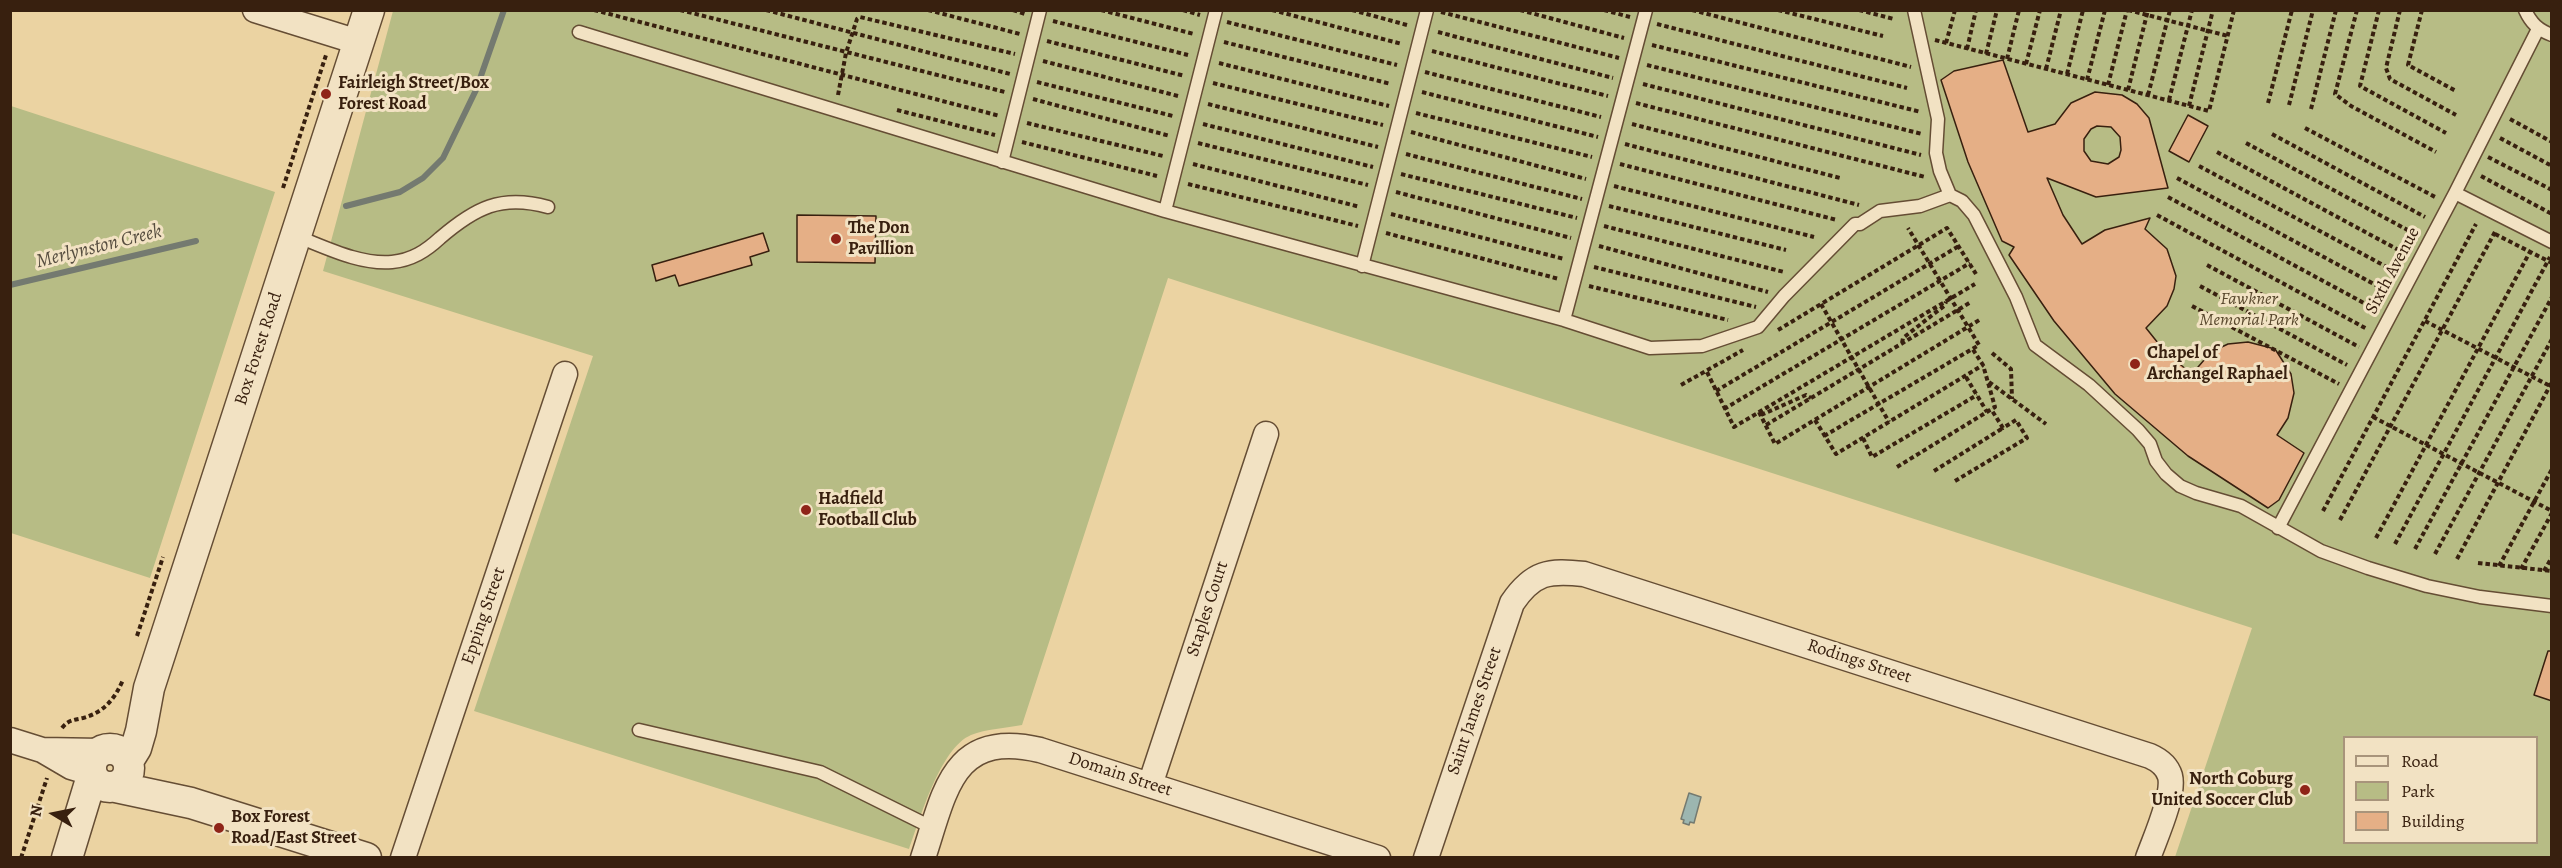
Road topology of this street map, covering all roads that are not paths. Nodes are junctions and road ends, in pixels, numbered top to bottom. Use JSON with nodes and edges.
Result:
{"nodes":[{"id":1,"x":255,"y":10,"type":"edge"},
{"id":2,"x":369,"y":10,"type":"edge"},
{"id":3,"x":1427,"y":10,"type":"edge"},
{"id":4,"x":1914,"y":10,"type":"edge"},
{"id":5,"x":2525,"y":10,"type":"edge"},
{"id":6,"x":1039,"y":14,"type":"edge"},
{"id":7,"x":1215,"y":14,"type":"edge"},
{"id":8,"x":1645,"y":16,"type":"edge"},
{"id":9,"x":2538,"y":29,"type":"junction"},
{"id":10,"x":579,"y":32,"type":"dead end"},
{"id":11,"x":2552,"y":35,"type":"edge"},
{"id":12,"x":345,"y":39,"type":"junction"},
{"id":13,"x":1002,"y":162,"type":"junction"},
{"id":14,"x":2455,"y":193,"type":"junction"},
{"id":15,"x":1950,"y":195,"type":"junction"},
{"id":16,"x":548,"y":207,"type":"dead end"},
{"id":17,"x":1165,"y":212,"type":"junction"},
{"id":18,"x":296,"y":236,"type":"junction"},
{"id":19,"x":2552,"y":242,"type":"edge"},
{"id":20,"x":1362,"y":266,"type":"junction"},
{"id":21,"x":1564,"y":320,"type":"junction"},
{"id":22,"x":565,"y":374,"type":"dead end"},
{"id":23,"x":1266,"y":434,"type":"dead end"},
{"id":24,"x":2278,"y":528,"type":"junction"},
{"id":25,"x":1540,"y":575,"type":"joint"},
{"id":26,"x":2552,"y":606,"type":"edge"},
{"id":27,"x":639,"y":730,"type":"dead end"},
{"id":28,"x":10,"y":740,"type":"edge"},
{"id":29,"x":109,"y":769,"type":"junction"},
{"id":30,"x":1150,"y":785,"type":"junction"},
{"id":31,"x":933,"y":828,"type":"junction"},
{"id":32,"x":70,"y":849,"type":"edge"},
{"id":33,"x":366,"y":858,"type":"edge"},
{"id":34,"x":403,"y":858,"type":"edge"},
{"id":35,"x":923,"y":858,"type":"edge"},
{"id":36,"x":1378,"y":858,"type":"edge"},
{"id":37,"x":1426,"y":858,"type":"edge"},
{"id":38,"x":2148,"y":858,"type":"edge"}],
"edges":[{"from":1,"to":12,"type":"street"},
{"from":2,"to":12,"type":"street","name":"Box Forest Road"},
{"from":3,"to":20,"type":"lane"},
{"from":4,"to":15,"type":"lane"},
{"from":5,"to":9,"type":"lane"},
{"from":6,"to":13,"type":"lane"},
{"from":7,"to":17,"type":"lane"},
{"from":8,"to":21,"type":"lane"},
{"from":9,"to":11,"type":"lane"},
{"from":9,"to":14,"type":"lane","name":"Sixth Avenue"},
{"from":10,"to":13,"type":"lane"},
{"from":12,"to":18,"type":"street","name":"Box Forest Road"},
{"from":13,"to":17,"type":"lane"},
{"from":14,"to":19,"type":"lane"},
{"from":14,"to":24,"type":"lane","name":"Sixth Avenue"},
{"from":15,"to":21,"type":"lane"},
{"from":15,"to":24,"type":"lane"},
{"from":16,"to":18,"type":"lane"},
{"from":17,"to":20,"type":"lane"},
{"from":18,"to":29,"type":"street","name":"Box Forest Road"},
{"from":20,"to":21,"type":"lane"},
{"from":22,"to":34,"type":"street","name":"Epping Street"},
{"from":23,"to":30,"type":"street","name":"Staples Court"},
{"from":24,"to":26,"type":"lane"},
{"from":25,"to":37,"type":"street","name":"Saint James Street"},
{"from":25,"to":38,"type":"street","name":"Rodings Street"},
{"from":27,"to":31,"type":"lane"},
{"from":28,"to":29,"type":"street"},
{"from":29,"to":32,"type":"street","name":"Box Forest Road"},
{"from":29,"to":33,"type":"street"},
{"from":30,"to":31,"type":"street","name":"Domain Street"},
{"from":30,"to":36,"type":"street","name":"Domain Street"},
{"from":31,"to":35,"type":"street","name":"Domain Street"}]}
